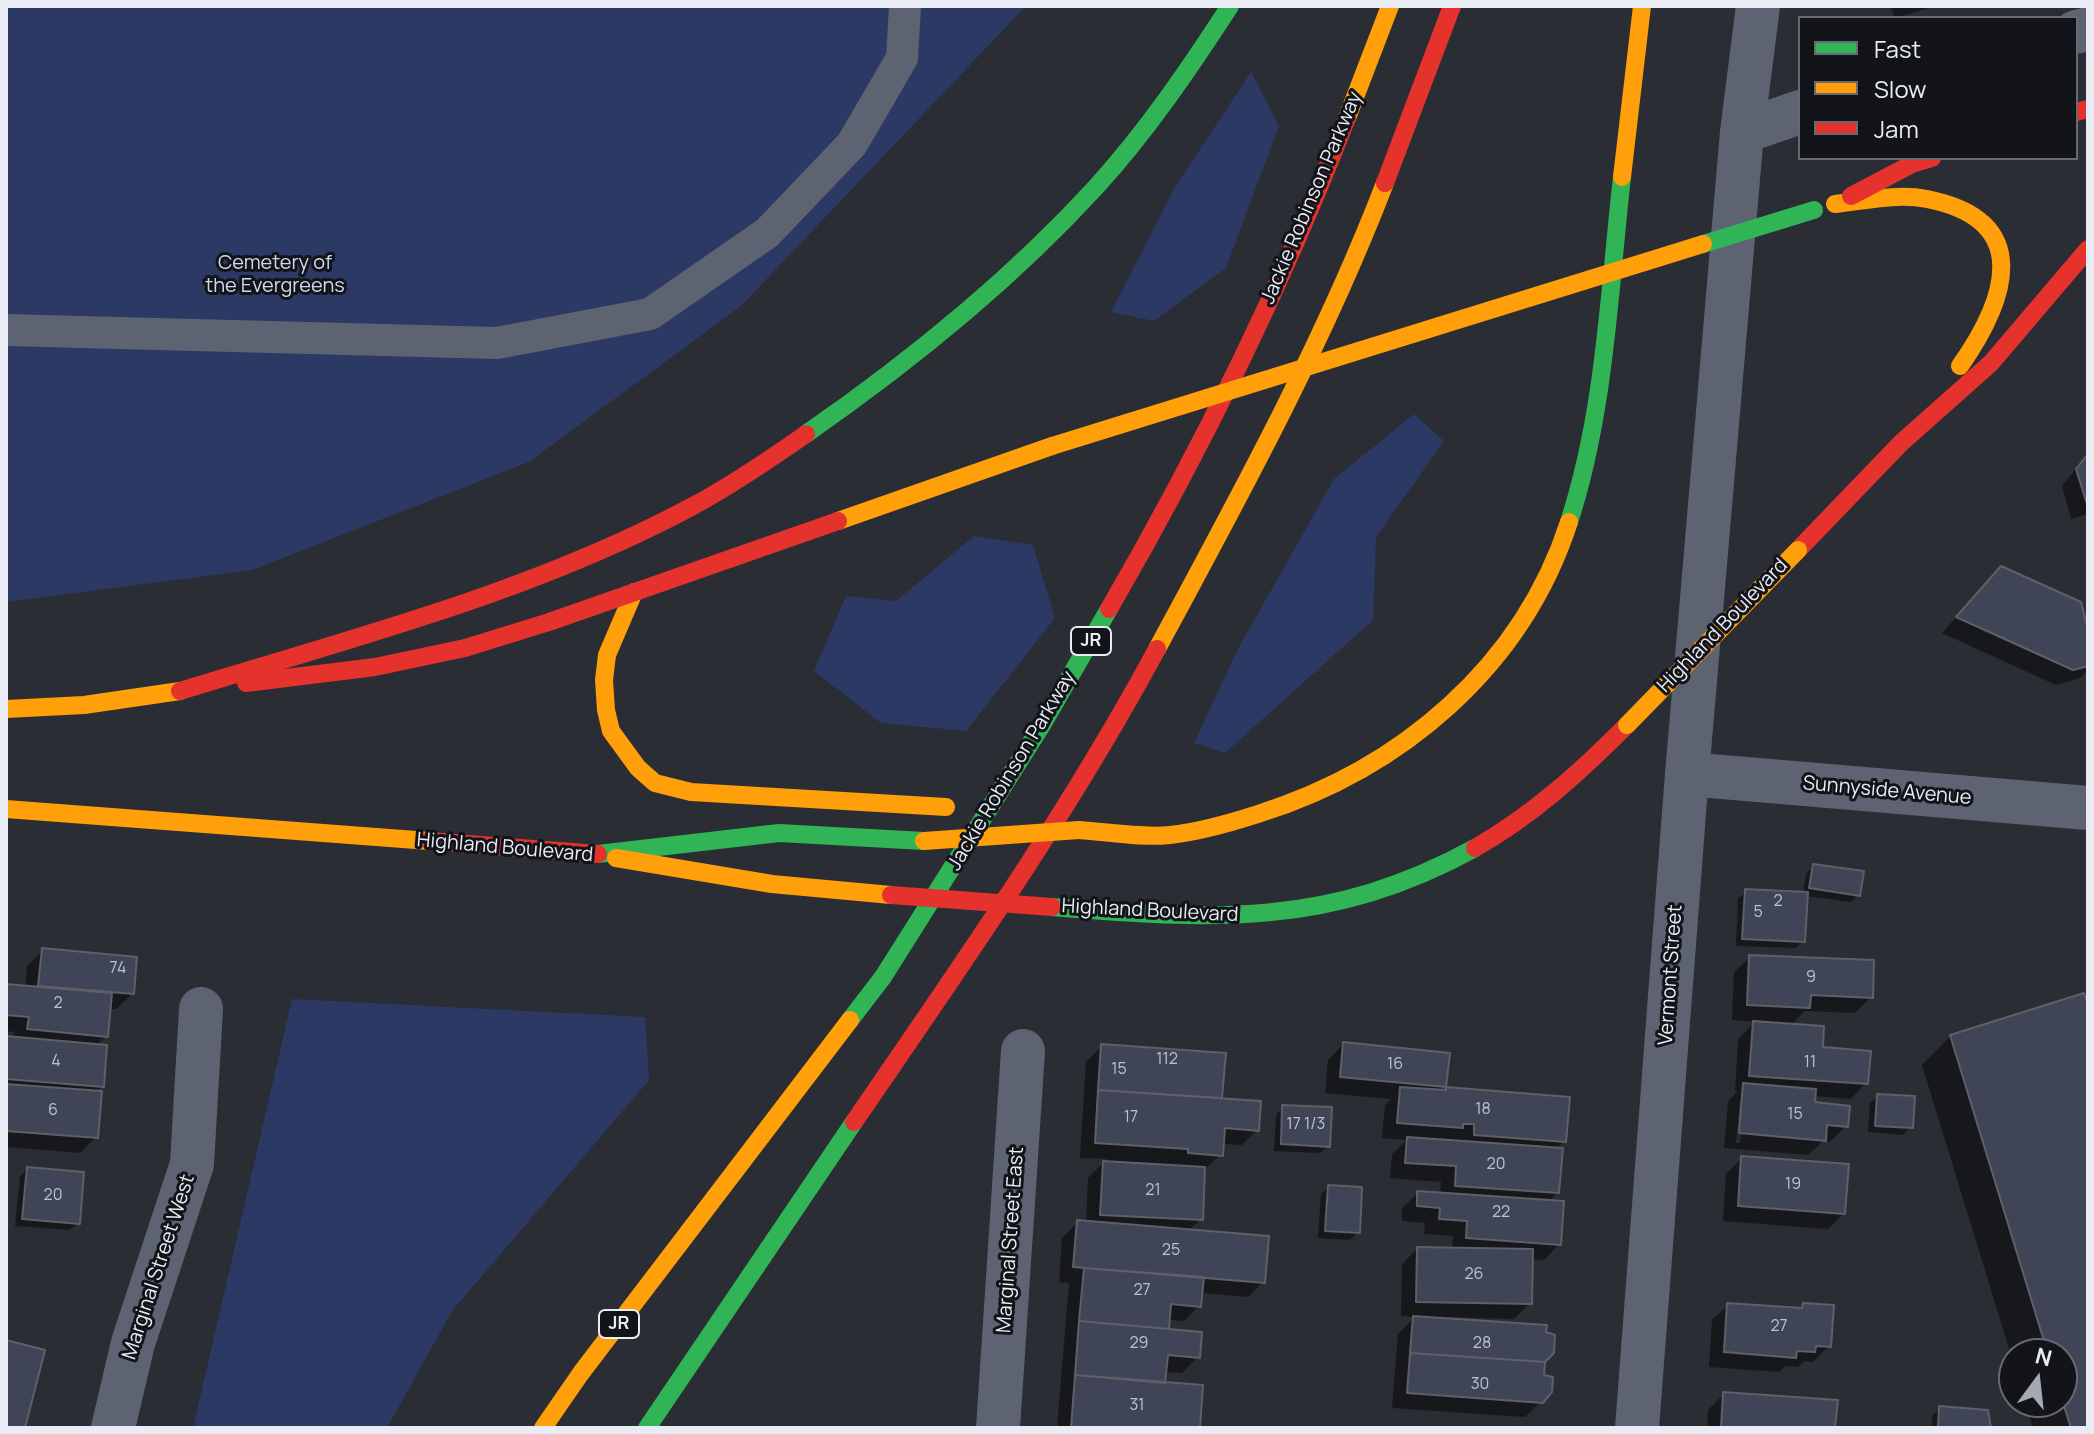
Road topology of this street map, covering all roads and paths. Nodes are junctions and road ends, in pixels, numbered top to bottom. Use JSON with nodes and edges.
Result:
{"nodes":[{"id":1,"x":905,"y":6,"type":"edge"},
{"id":2,"x":1230,"y":6,"type":"edge"},
{"id":3,"x":1390,"y":6,"type":"edge"},
{"id":4,"x":1452,"y":6,"type":"edge"},
{"id":5,"x":1642,"y":6,"type":"edge"},
{"id":6,"x":1758,"y":6,"type":"edge"},
{"id":7,"x":1798,"y":113,"type":"edge"},
{"id":8,"x":1742,"y":132,"type":"junction"},
{"id":9,"x":1925,"y":160,"type":"edge"},
{"id":10,"x":1835,"y":204,"type":"junction"},
{"id":11,"x":2088,"y":249,"type":"edge"},
{"id":12,"x":6,"y":330,"type":"edge"},
{"id":13,"x":1901,"y":443,"type":"junction"},
{"id":14,"x":634,"y":592,"type":"junction"},
{"id":15,"x":180,"y":691,"type":"junction"},
{"id":16,"x":6,"y":709,"type":"edge"},
{"id":17,"x":1687,"y":774,"type":"junction"},
{"id":18,"x":2088,"y":808,"type":"edge"},
{"id":19,"x":6,"y":809,"type":"edge"},
{"id":20,"x":1079,"y":830,"type":"junction"},
{"id":21,"x":598,"y":854,"type":"junction"},
{"id":22,"x":201,"y":1009,"type":"dead end"},
{"id":23,"x":1023,"y":1051,"type":"dead end"},
{"id":24,"x":113,"y":1428,"type":"edge"},
{"id":25,"x":543,"y":1428,"type":"edge"},
{"id":26,"x":647,"y":1428,"type":"edge"},
{"id":27,"x":998,"y":1428,"type":"edge"},
{"id":28,"x":1637,"y":1428,"type":"edge"}],
"edges":[{"from":1,"to":12,"type":"lane"},
{"from":2,"to":15,"type":"main road"},
{"from":3,"to":25,"type":"main road","name":"Jackie Robinson Parkway","number":"JR"},
{"from":4,"to":26,"type":"main road"},
{"from":5,"to":20,"type":"main road"},
{"from":6,"to":8,"type":"street"},
{"from":7,"to":8,"type":"street"},
{"from":8,"to":17,"type":"street","name":"Vermont Street"},
{"from":9,"to":10,"type":"main road"},
{"from":10,"to":13,"type":"main road"},
{"from":10,"to":14,"type":"main road","bridge":true},
{"from":11,"to":13,"type":"main road","name":"Highland Boulevard"},
{"from":13,"to":21,"type":"main road","name":"Highland Boulevard","bridge":true},
{"from":14,"to":15,"type":"main road"},
{"from":14,"to":20,"type":"main road","bridge":true},
{"from":15,"to":16,"type":"main road"},
{"from":17,"to":18,"type":"street","name":"Sunnyside Avenue"},
{"from":17,"to":28,"type":"street","name":"Vermont Street"},
{"from":19,"to":21,"type":"main road","name":"Highland Boulevard"},
{"from":20,"to":21,"type":"main road","bridge":true},
{"from":22,"to":24,"type":"street","name":"Marginal Street West"},
{"from":23,"to":27,"type":"street","name":"Marginal Street East"}]}
